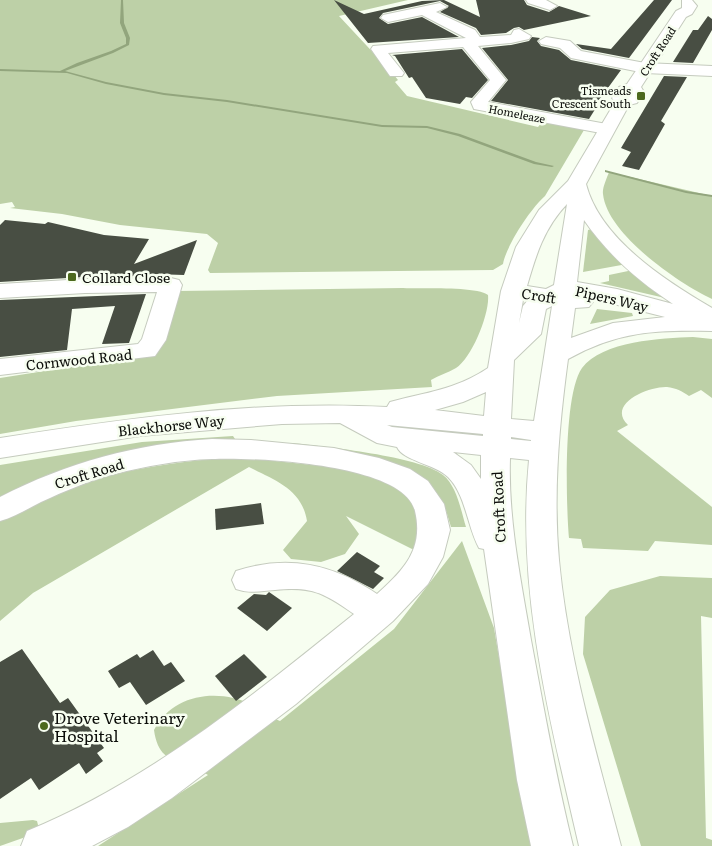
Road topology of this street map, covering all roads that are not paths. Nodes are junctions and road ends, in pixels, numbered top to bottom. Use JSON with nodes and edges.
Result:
{"nodes":[{"id":1,"x":533,"y":0,"type":"edge"},
{"id":2,"x":685,"y":5,"type":"edge"},
{"id":3,"x":550,"y":6,"type":"dead end"},
{"id":4,"x":440,"y":7,"type":"dead end"},
{"id":5,"x":424,"y":11,"type":"junction"},
{"id":6,"x":388,"y":18,"type":"dead end"},
{"id":7,"x":519,"y":33,"type":"dead end"},
{"id":8,"x":546,"y":41,"type":"dead end"},
{"id":9,"x":472,"y":42,"type":"junction"},
{"id":10,"x":398,"y":68,"type":"dead end"},
{"id":11,"x":646,"y":68,"type":"junction"},
{"id":12,"x":712,"y":71,"type":"edge"},
{"id":13,"x":606,"y":129,"type":"junction"},
{"id":14,"x":577,"y":190,"type":"junction"},
{"id":15,"x":0,"y":290,"type":"edge"},
{"id":16,"x":513,"y":291,"type":"junction"},
{"id":17,"x":559,"y":294,"type":"junction"},
{"id":18,"x":712,"y":321,"type":"edge"},
{"id":19,"x":555,"y":356,"type":"junction"},
{"id":20,"x":501,"y":364,"type":"junction"},
{"id":21,"x":0,"y":367,"type":"edge"},
{"id":22,"x":343,"y":415,"type":"junction"},
{"id":23,"x":387,"y":436,"type":"junction"},
{"id":24,"x":495,"y":437,"type":"junction"},
{"id":25,"x":544,"y":442,"type":"junction"},
{"id":26,"x":0,"y":448,"type":"edge"},
{"id":27,"x":0,"y":510,"type":"edge"},
{"id":28,"x":502,"y":573,"type":"junction"},
{"id":29,"x":248,"y":580,"type":"dead end"},
{"id":30,"x":378,"y":613,"type":"junction"},
{"id":31,"x":42,"y":846,"type":"edge"},
{"id":32,"x":552,"y":846,"type":"edge"},
{"id":33,"x":600,"y":846,"type":"edge"}],
"edges":[{"from":1,"to":3,"type":"main road"},
{"from":2,"to":11,"type":"main road","name":"Croft Road"},
{"from":4,"to":5,"type":"main road"},
{"from":5,"to":6,"type":"main road"},
{"from":5,"to":9,"type":"main road","name":"Homeleaze"},
{"from":7,"to":9,"type":"main road"},
{"from":8,"to":11,"type":"main road"},
{"from":9,"to":10,"type":"main road"},
{"from":9,"to":13,"type":"main road","name":"Homeleaze"},
{"from":11,"to":12,"type":"main road"},
{"from":11,"to":13,"type":"main road","name":"Croft Road"},
{"from":13,"to":14,"type":"main road","name":"Croft Road"},
{"from":14,"to":16,"type":"main road","name":"Croft Road"},
{"from":14,"to":17,"type":"main road","name":"Croft Road"},
{"from":14,"to":18,"type":"main road"},
{"from":15,"to":21,"type":"main road","name":"Cornwood Road"},
{"from":16,"to":17,"type":"main road","name":"Croft"},
{"from":16,"to":20,"type":"main road","name":"Croft Road"},
{"from":17,"to":18,"type":"main road","name":"Pipers Way"},
{"from":17,"to":19,"type":"main road","name":"Croft Road"},
{"from":17,"to":20,"type":"main road"},
{"from":18,"to":19,"type":"main road"},
{"from":19,"to":25,"type":"main road","name":"Croft Road"},
{"from":20,"to":22,"type":"main road"},
{"from":20,"to":24,"type":"main road","name":"Croft Road"},
{"from":22,"to":23,"type":"main road","name":"Blackhorse Way"},
{"from":22,"to":24,"type":"main road","name":"Blackhorse Way"},
{"from":22,"to":26,"type":"main road","name":"Blackhorse Way"},
{"from":23,"to":24,"type":"main road","name":"Blackhorse Way"},
{"from":23,"to":28,"type":"main road"},
{"from":24,"to":25,"type":"main road"},
{"from":24,"to":28,"type":"main road","name":"Croft Road"},
{"from":25,"to":33,"type":"main road","name":"Croft Road"},
{"from":27,"to":30,"type":"main road","name":"Croft Road"},
{"from":28,"to":32,"type":"main road","name":"Croft Road"},
{"from":29,"to":30,"type":"main road"},
{"from":30,"to":31,"type":"main road","name":"Croft Road"}]}
